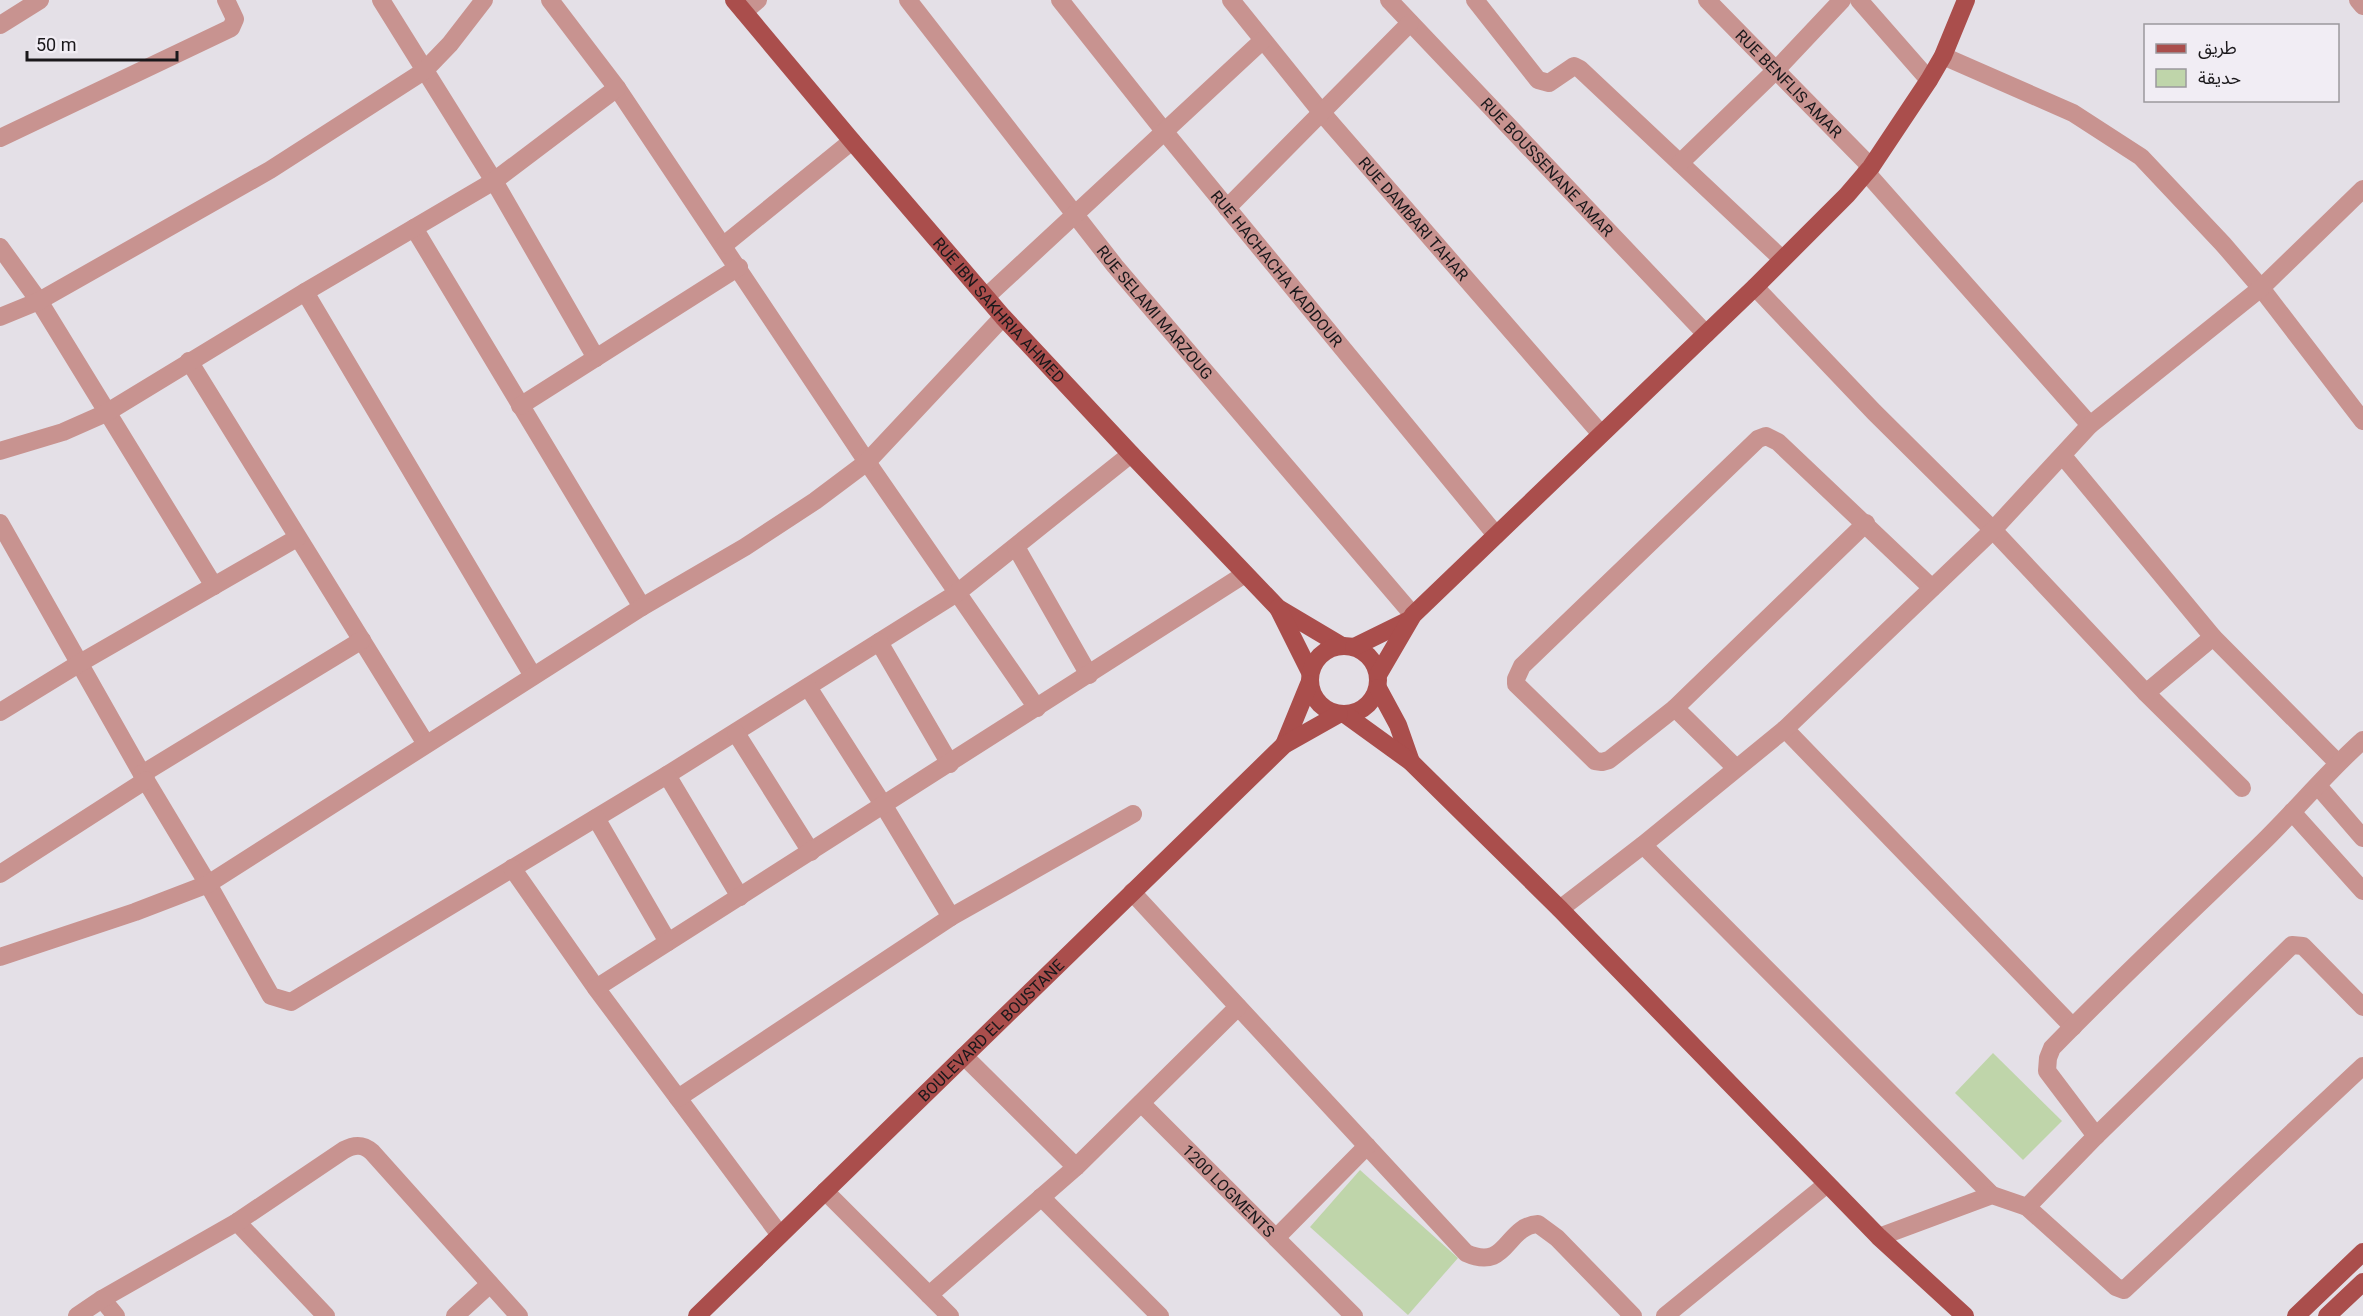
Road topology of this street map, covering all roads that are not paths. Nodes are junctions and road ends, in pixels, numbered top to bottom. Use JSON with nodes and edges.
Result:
{"nodes":[{"id":1,"x":40,"y":0,"type":"edge"},
{"id":2,"x":226,"y":0,"type":"edge"},
{"id":3,"x":381,"y":0,"type":"edge"},
{"id":4,"x":484,"y":0,"type":"edge"},
{"id":5,"x":550,"y":0,"type":"edge"},
{"id":6,"x":908,"y":0,"type":"edge"},
{"id":7,"x":1060,"y":0,"type":"edge"},
{"id":8,"x":1231,"y":0,"type":"edge"},
{"id":9,"x":1389,"y":0,"type":"edge"},
{"id":10,"x":1475,"y":0,"type":"edge"},
{"id":11,"x":1707,"y":0,"type":"edge"},
{"id":12,"x":1842,"y":0,"type":"edge"},
{"id":13,"x":1859,"y":0,"type":"edge"},
{"id":14,"x":2358,"y":0,"type":"edge"},
{"id":15,"x":1960,"y":3,"type":"edge"},
{"id":16,"x":745,"y":4,"type":"edge"},
{"id":17,"x":2363,"y":6,"type":"edge"},
{"id":18,"x":1410,"y":23,"type":"junction"},
{"id":19,"x":0,"y":25,"type":"edge"},
{"id":20,"x":1263,"y":40,"type":"junction"},
{"id":21,"x":1944,"y":56,"type":"junction"},
{"id":22,"x":1776,"y":70,"type":"junction"},
{"id":23,"x":424,"y":71,"type":"junction"},
{"id":24,"x":1929,"y":80,"type":"junction"},
{"id":25,"x":617,"y":88,"type":"junction"},
{"id":26,"x":1322,"y":113,"type":"junction"},
{"id":27,"x":1164,"y":131,"type":"junction"},
{"id":28,"x":0,"y":138,"type":"edge"},
{"id":29,"x":852,"y":141,"type":"junction"},
{"id":30,"x":1680,"y":163,"type":"junction"},
{"id":31,"x":1869,"y":169,"type":"junction"},
{"id":32,"x":495,"y":181,"type":"junction"},
{"id":33,"x":2363,"y":189,"type":"edge"},
{"id":34,"x":1227,"y":208,"type":"junction"},
{"id":35,"x":1076,"y":214,"type":"junction"},
{"id":36,"x":414,"y":228,"type":"junction"},
{"id":37,"x":724,"y":245,"type":"junction"},
{"id":38,"x":0,"y":247,"type":"edge"},
{"id":39,"x":1782,"y":259,"type":"junction"},
{"id":40,"x":739,"y":267,"type":"junction"},
{"id":41,"x":1755,"y":287,"type":"junction"},
{"id":42,"x":2261,"y":288,"type":"junction"},
{"id":43,"x":305,"y":292,"type":"junction"},
{"id":44,"x":986,"y":297,"type":"junction"},
{"id":45,"x":39,"y":301,"type":"junction"},
{"id":46,"x":0,"y":317,"type":"edge"},
{"id":47,"x":1003,"y":317,"type":"junction"},
{"id":48,"x":1706,"y":334,"type":"junction"},
{"id":49,"x":596,"y":358,"type":"junction"},
{"id":50,"x":189,"y":362,"type":"junction"},
{"id":51,"x":520,"y":406,"type":"junction"},
{"id":52,"x":106,"y":413,"type":"junction"},
{"id":53,"x":2363,"y":421,"type":"edge"},
{"id":54,"x":2090,"y":425,"type":"junction"},
{"id":55,"x":1601,"y":434,"type":"junction"},
{"id":56,"x":0,"y":452,"type":"edge"},
{"id":57,"x":1131,"y":454,"type":"junction"},
{"id":58,"x":2063,"y":456,"type":"junction"},
{"id":59,"x":867,"y":462,"type":"junction"},
{"id":60,"x":0,"y":523,"type":"edge"},
{"id":61,"x":1866,"y":523,"type":"junction"},
{"id":62,"x":1993,"y":530,"type":"junction"},
{"id":63,"x":1496,"y":535,"type":"junction"},
{"id":64,"x":297,"y":538,"type":"junction"},
{"id":65,"x":1016,"y":547,"type":"junction"},
{"id":66,"x":1245,"y":574,"type":"junction"},
{"id":67,"x":214,"y":586,"type":"junction"},
{"id":68,"x":1932,"y":588,"type":"junction"},
{"id":69,"x":957,"y":593,"type":"junction"},
{"id":70,"x":642,"y":607,"type":"junction"},
{"id":71,"x":1278,"y":608,"type":"junction"},
{"id":72,"x":1411,"y":617,"type":"junction"},
{"id":73,"x":2213,"y":637,"type":"junction"},
{"id":74,"x":362,"y":640,"type":"junction"},
{"id":75,"x":879,"y":642,"type":"junction"},
{"id":76,"x":1348,"y":646,"type":"junction"},
{"id":77,"x":80,"y":663,"type":"junction"},
{"id":78,"x":1089,"y":675,"type":"junction"},
{"id":79,"x":533,"y":676,"type":"junction"},
{"id":80,"x":1310,"y":678,"type":"junction"},
{"id":81,"x":1378,"y":682,"type":"junction"},
{"id":82,"x":808,"y":687,"type":"junction"},
{"id":83,"x":2146,"y":693,"type":"junction"},
{"id":84,"x":1037,"y":708,"type":"junction"},
{"id":85,"x":1675,"y":708,"type":"junction"},
{"id":86,"x":0,"y":712,"type":"edge"},
{"id":87,"x":1343,"y":715,"type":"junction"},
{"id":88,"x":1785,"y":729,"type":"junction"},
{"id":89,"x":735,"y":733,"type":"junction"},
{"id":90,"x":2363,"y":740,"type":"edge"},
{"id":91,"x":426,"y":744,"type":"junction"},
{"id":92,"x":1284,"y":746,"type":"junction"},
{"id":93,"x":1411,"y":762,"type":"junction"},
{"id":94,"x":2338,"y":763,"type":"junction"},
{"id":95,"x":950,"y":764,"type":"junction"},
{"id":96,"x":1736,"y":768,"type":"junction"},
{"id":97,"x":667,"y":775,"type":"junction"},
{"id":98,"x":144,"y":777,"type":"junction"},
{"id":99,"x":2319,"y":786,"type":"junction"},
{"id":100,"x":2242,"y":788,"type":"dead end"},
{"id":101,"x":884,"y":806,"type":"junction"},
{"id":102,"x":2292,"y":812,"type":"junction"},
{"id":103,"x":1133,"y":814,"type":"dead end"},
{"id":104,"x":596,"y":818,"type":"junction"},
{"id":105,"x":2363,"y":838,"type":"edge"},
{"id":106,"x":1642,"y":845,"type":"junction"},
{"id":107,"x":810,"y":852,"type":"junction"},
{"id":108,"x":512,"y":868,"type":"junction"},
{"id":109,"x":0,"y":874,"type":"edge"},
{"id":110,"x":208,"y":884,"type":"junction"},
{"id":111,"x":2363,"y":891,"type":"edge"},
{"id":112,"x":1132,"y":892,"type":"junction"},
{"id":113,"x":740,"y":897,"type":"junction"},
{"id":114,"x":1560,"y":909,"type":"junction"},
{"id":115,"x":951,"y":917,"type":"junction"},
{"id":116,"x":668,"y":942,"type":"junction"},
{"id":117,"x":0,"y":957,"type":"edge"},
{"id":118,"x":596,"y":988,"type":"junction"},
{"id":119,"x":1238,"y":1007,"type":"junction"},
{"id":120,"x":2363,"y":1007,"type":"edge"},
{"id":121,"x":2073,"y":1027,"type":"junction"},
{"id":122,"x":964,"y":1056,"type":"junction"},
{"id":123,"x":2363,"y":1066,"type":"edge"},
{"id":124,"x":678,"y":1098,"type":"junction"},
{"id":125,"x":1141,"y":1103,"type":"junction"},
{"id":126,"x":2096,"y":1136,"type":"junction"},
{"id":127,"x":1367,"y":1146,"type":"junction"},
{"id":128,"x":1076,"y":1167,"type":"junction"},
{"id":129,"x":1827,"y":1184,"type":"junction"},
{"id":130,"x":825,"y":1191,"type":"junction"},
{"id":131,"x":1992,"y":1195,"type":"junction"},
{"id":132,"x":1041,"y":1197,"type":"junction"},
{"id":133,"x":2027,"y":1207,"type":"junction"},
{"id":134,"x":237,"y":1222,"type":"junction"},
{"id":135,"x":780,"y":1235,"type":"junction"},
{"id":136,"x":1879,"y":1237,"type":"junction"},
{"id":137,"x":1276,"y":1238,"type":"junction"},
{"id":138,"x":2363,"y":1252,"type":"edge"},
{"id":139,"x":2363,"y":1282,"type":"edge"},
{"id":140,"x":490,"y":1284,"type":"junction"},
{"id":141,"x":929,"y":1295,"type":"junction"},
{"id":142,"x":102,"y":1299,"type":"junction"},
{"id":143,"x":77,"y":1316,"type":"edge"},
{"id":144,"x":116,"y":1316,"type":"edge"},
{"id":145,"x":326,"y":1316,"type":"edge"},
{"id":146,"x":454,"y":1316,"type":"edge"},
{"id":147,"x":519,"y":1316,"type":"edge"},
{"id":148,"x":697,"y":1316,"type":"edge"},
{"id":149,"x":950,"y":1316,"type":"edge"},
{"id":150,"x":1160,"y":1316,"type":"edge"},
{"id":151,"x":1354,"y":1316,"type":"edge"},
{"id":152,"x":1633,"y":1316,"type":"edge"},
{"id":153,"x":1665,"y":1316,"type":"edge"},
{"id":154,"x":1965,"y":1316,"type":"edge"},
{"id":155,"x":2295,"y":1316,"type":"edge"},
{"id":156,"x":2326,"y":1316,"type":"edge"}],
"edges":[{"from":1,"to":19,"type":"street"},
{"from":2,"to":28,"type":"street"},
{"from":3,"to":23,"type":"street"},
{"from":4,"to":23,"type":"street"},
{"from":5,"to":25,"type":"street"},
{"from":6,"to":35,"type":"street","name":"RUE SELAMI MARZOUG"},
{"from":7,"to":27,"type":"street","name":"RUE HACHACHA KADDOUR"},
{"from":8,"to":20,"type":"street","name":"RUE DAMBARI TAHAR"},
{"from":9,"to":18,"type":"street","name":"RUE BOUSSENANE AMAR"},
{"from":10,"to":30,"type":"street"},
{"from":11,"to":22,"type":"street","name":"RUE BENFLIS AMAR"},
{"from":12,"to":22,"type":"street"},
{"from":13,"to":24,"type":"street"},
{"from":14,"to":17,"type":"street"},
{"from":15,"to":21,"type":"main road"},
{"from":16,"to":29,"type":"main road","name":"RUE IBN SAKHRIA AHMED"},
{"from":18,"to":26,"type":"street"},
{"from":18,"to":48,"type":"street","name":"RUE BOUSSENANE AMAR"},
{"from":20,"to":26,"type":"street","name":"RUE DAMBARI TAHAR"},
{"from":20,"to":27,"type":"street"},
{"from":21,"to":24,"type":"main road"},
{"from":21,"to":42,"type":"street"},
{"from":22,"to":30,"type":"street"},
{"from":22,"to":31,"type":"street","name":"RUE BENFLIS AMAR"},
{"from":23,"to":32,"type":"street"},
{"from":23,"to":45,"type":"street"},
{"from":24,"to":31,"type":"main road"},
{"from":25,"to":32,"type":"street"},
{"from":25,"to":37,"type":"street"},
{"from":26,"to":34,"type":"street"},
{"from":26,"to":55,"type":"street","name":"RUE DAMBARI TAHAR"},
{"from":27,"to":34,"type":"street","name":"RUE HACHACHA KADDOUR"},
{"from":27,"to":35,"type":"street"},
{"from":29,"to":37,"type":"street"},
{"from":29,"to":44,"type":"main road","name":"RUE IBN SAKHRIA AHMED"},
{"from":30,"to":39,"type":"street"},
{"from":31,"to":39,"type":"main road"},
{"from":31,"to":54,"type":"street","name":"RUE BENFLIS AMAR"},
{"from":32,"to":36,"type":"street"},
{"from":32,"to":49,"type":"street"},
{"from":33,"to":42,"type":"street"},
{"from":34,"to":63,"type":"street","name":"RUE HACHACHA KADDOUR"},
{"from":35,"to":44,"type":"street"},
{"from":35,"to":72,"type":"street","name":"RUE SELAMI MARZOUG"},
{"from":36,"to":43,"type":"street"},
{"from":36,"to":51,"type":"street"},
{"from":37,"to":40,"type":"street"},
{"from":38,"to":45,"type":"street"},
{"from":39,"to":41,"type":"main road"},
{"from":40,"to":49,"type":"street"},
{"from":40,"to":59,"type":"street"},
{"from":41,"to":48,"type":"main road"},
{"from":41,"to":62,"type":"street"},
{"from":42,"to":53,"type":"street"},
{"from":42,"to":54,"type":"street"},
{"from":43,"to":50,"type":"street"},
{"from":43,"to":79,"type":"street"},
{"from":44,"to":47,"type":"main road","name":"RUE IBN SAKHRIA AHMED"},
{"from":45,"to":46,"type":"street"},
{"from":45,"to":52,"type":"street"},
{"from":47,"to":57,"type":"main road","name":"RUE IBN SAKHRIA AHMED"},
{"from":47,"to":59,"type":"street"},
{"from":48,"to":55,"type":"main road"},
{"from":49,"to":51,"type":"street"},
{"from":50,"to":52,"type":"street"},
{"from":50,"to":64,"type":"street"},
{"from":51,"to":70,"type":"street"},
{"from":52,"to":56,"type":"street"},
{"from":52,"to":67,"type":"street"},
{"from":54,"to":58,"type":"street"},
{"from":55,"to":63,"type":"main road"},
{"from":57,"to":65,"type":"street"},
{"from":57,"to":66,"type":"main road","name":"RUE IBN SAKHRIA AHMED"},
{"from":58,"to":62,"type":"street"},
{"from":58,"to":73,"type":"street"},
{"from":59,"to":69,"type":"street"},
{"from":59,"to":70,"type":"street"},
{"from":60,"to":77,"type":"street"},
{"from":61,"to":68,"type":"street"},
{"from":61,"to":85,"type":"street"},
{"from":61,"to":85,"type":"street"},
{"from":62,"to":68,"type":"street"},
{"from":62,"to":83,"type":"street"},
{"from":63,"to":72,"type":"main road"},
{"from":64,"to":67,"type":"street"},
{"from":64,"to":74,"type":"street"},
{"from":65,"to":69,"type":"street"},
{"from":65,"to":78,"type":"street"},
{"from":66,"to":71,"type":"main road","name":"RUE IBN SAKHRIA AHMED"},
{"from":66,"to":78,"type":"street"},
{"from":67,"to":77,"type":"street"},
{"from":68,"to":88,"type":"street"},
{"from":69,"to":75,"type":"street"},
{"from":69,"to":84,"type":"street"},
{"from":70,"to":79,"type":"street"},
{"from":71,"to":76,"type":"main road"},
{"from":71,"to":80,"type":"main road"},
{"from":72,"to":76,"type":"main road"},
{"from":72,"to":81,"type":"main road"},
{"from":73,"to":83,"type":"street"},
{"from":73,"to":94,"type":"street"},
{"from":74,"to":91,"type":"street"},
{"from":74,"to":98,"type":"street"},
{"from":75,"to":82,"type":"street"},
{"from":75,"to":95,"type":"street"},
{"from":76,"to":80,"type":"main road"},
{"from":76,"to":81,"type":"main road"},
{"from":77,"to":86,"type":"street"},
{"from":77,"to":98,"type":"street"},
{"from":78,"to":84,"type":"street"},
{"from":79,"to":91,"type":"street"},
{"from":80,"to":87,"type":"main road"},
{"from":80,"to":92,"type":"main road"},
{"from":81,"to":87,"type":"main road"},
{"from":81,"to":93,"type":"main road"},
{"from":82,"to":89,"type":"street"},
{"from":82,"to":101,"type":"street"},
{"from":83,"to":100,"type":"street"},
{"from":84,"to":95,"type":"street"},
{"from":85,"to":96,"type":"street"},
{"from":87,"to":92,"type":"main road"},
{"from":87,"to":93,"type":"main road"},
{"from":88,"to":96,"type":"street"},
{"from":88,"to":121,"type":"street"},
{"from":89,"to":97,"type":"street"},
{"from":89,"to":107,"type":"street"},
{"from":90,"to":94,"type":"street"},
{"from":91,"to":110,"type":"street"},
{"from":92,"to":112,"type":"main road","name":"BOULEVARD EL BOUSTANE"},
{"from":93,"to":114,"type":"main road"},
{"from":94,"to":99,"type":"street"},
{"from":95,"to":101,"type":"street"},
{"from":96,"to":106,"type":"street"},
{"from":97,"to":104,"type":"street"},
{"from":97,"to":113,"type":"street"},
{"from":98,"to":109,"type":"street"},
{"from":98,"to":110,"type":"street"},
{"from":99,"to":102,"type":"street"},
{"from":99,"to":105,"type":"street"},
{"from":101,"to":107,"type":"street"},
{"from":101,"to":115,"type":"street"},
{"from":102,"to":111,"type":"street"},
{"from":102,"to":121,"type":"street"},
{"from":103,"to":115,"type":"street"},
{"from":104,"to":108,"type":"street"},
{"from":104,"to":116,"type":"street"},
{"from":106,"to":114,"type":"street"},
{"from":106,"to":131,"type":"street"},
{"from":107,"to":113,"type":"street"},
{"from":108,"to":110,"type":"street"},
{"from":108,"to":118,"type":"street"},
{"from":110,"to":117,"type":"street"},
{"from":112,"to":119,"type":"street"},
{"from":112,"to":122,"type":"main road","name":"BOULEVARD EL BOUSTANE"},
{"from":113,"to":116,"type":"street"},
{"from":114,"to":129,"type":"main road"},
{"from":115,"to":124,"type":"street"},
{"from":116,"to":118,"type":"street"},
{"from":118,"to":124,"type":"street"},
{"from":119,"to":125,"type":"street"},
{"from":119,"to":127,"type":"street"},
{"from":120,"to":126,"type":"street"},
{"from":121,"to":126,"type":"street"},
{"from":122,"to":128,"type":"street"},
{"from":122,"to":130,"type":"main road","name":"BOULEVARD EL BOUSTANE"},
{"from":123,"to":133,"type":"street"},
{"from":124,"to":135,"type":"street"},
{"from":125,"to":128,"type":"street"},
{"from":125,"to":137,"type":"street","name":"1200 LOGMENTS"},
{"from":126,"to":133,"type":"street"},
{"from":127,"to":137,"type":"street","name":"1200 LOGMENTS"},
{"from":127,"to":152,"type":"street"},
{"from":128,"to":132,"type":"street"},
{"from":129,"to":136,"type":"main road"},
{"from":129,"to":153,"type":"street"},
{"from":130,"to":135,"type":"main road","name":"BOULEVARD EL BOUSTANE"},
{"from":130,"to":141,"type":"street"},
{"from":131,"to":133,"type":"street"},
{"from":131,"to":136,"type":"street"},
{"from":132,"to":141,"type":"street"},
{"from":132,"to":150,"type":"street"},
{"from":134,"to":140,"type":"street"},
{"from":134,"to":142,"type":"street"},
{"from":134,"to":145,"type":"street"},
{"from":135,"to":148,"type":"main road","name":"BOULEVARD EL BOUSTANE"},
{"from":136,"to":154,"type":"main road"},
{"from":137,"to":151,"type":"street"},
{"from":138,"to":155,"type":"main road"},
{"from":139,"to":156,"type":"main road"},
{"from":140,"to":146,"type":"street"},
{"from":140,"to":147,"type":"street"},
{"from":141,"to":149,"type":"street"},
{"from":142,"to":143,"type":"street"},
{"from":142,"to":144,"type":"street"}]}
